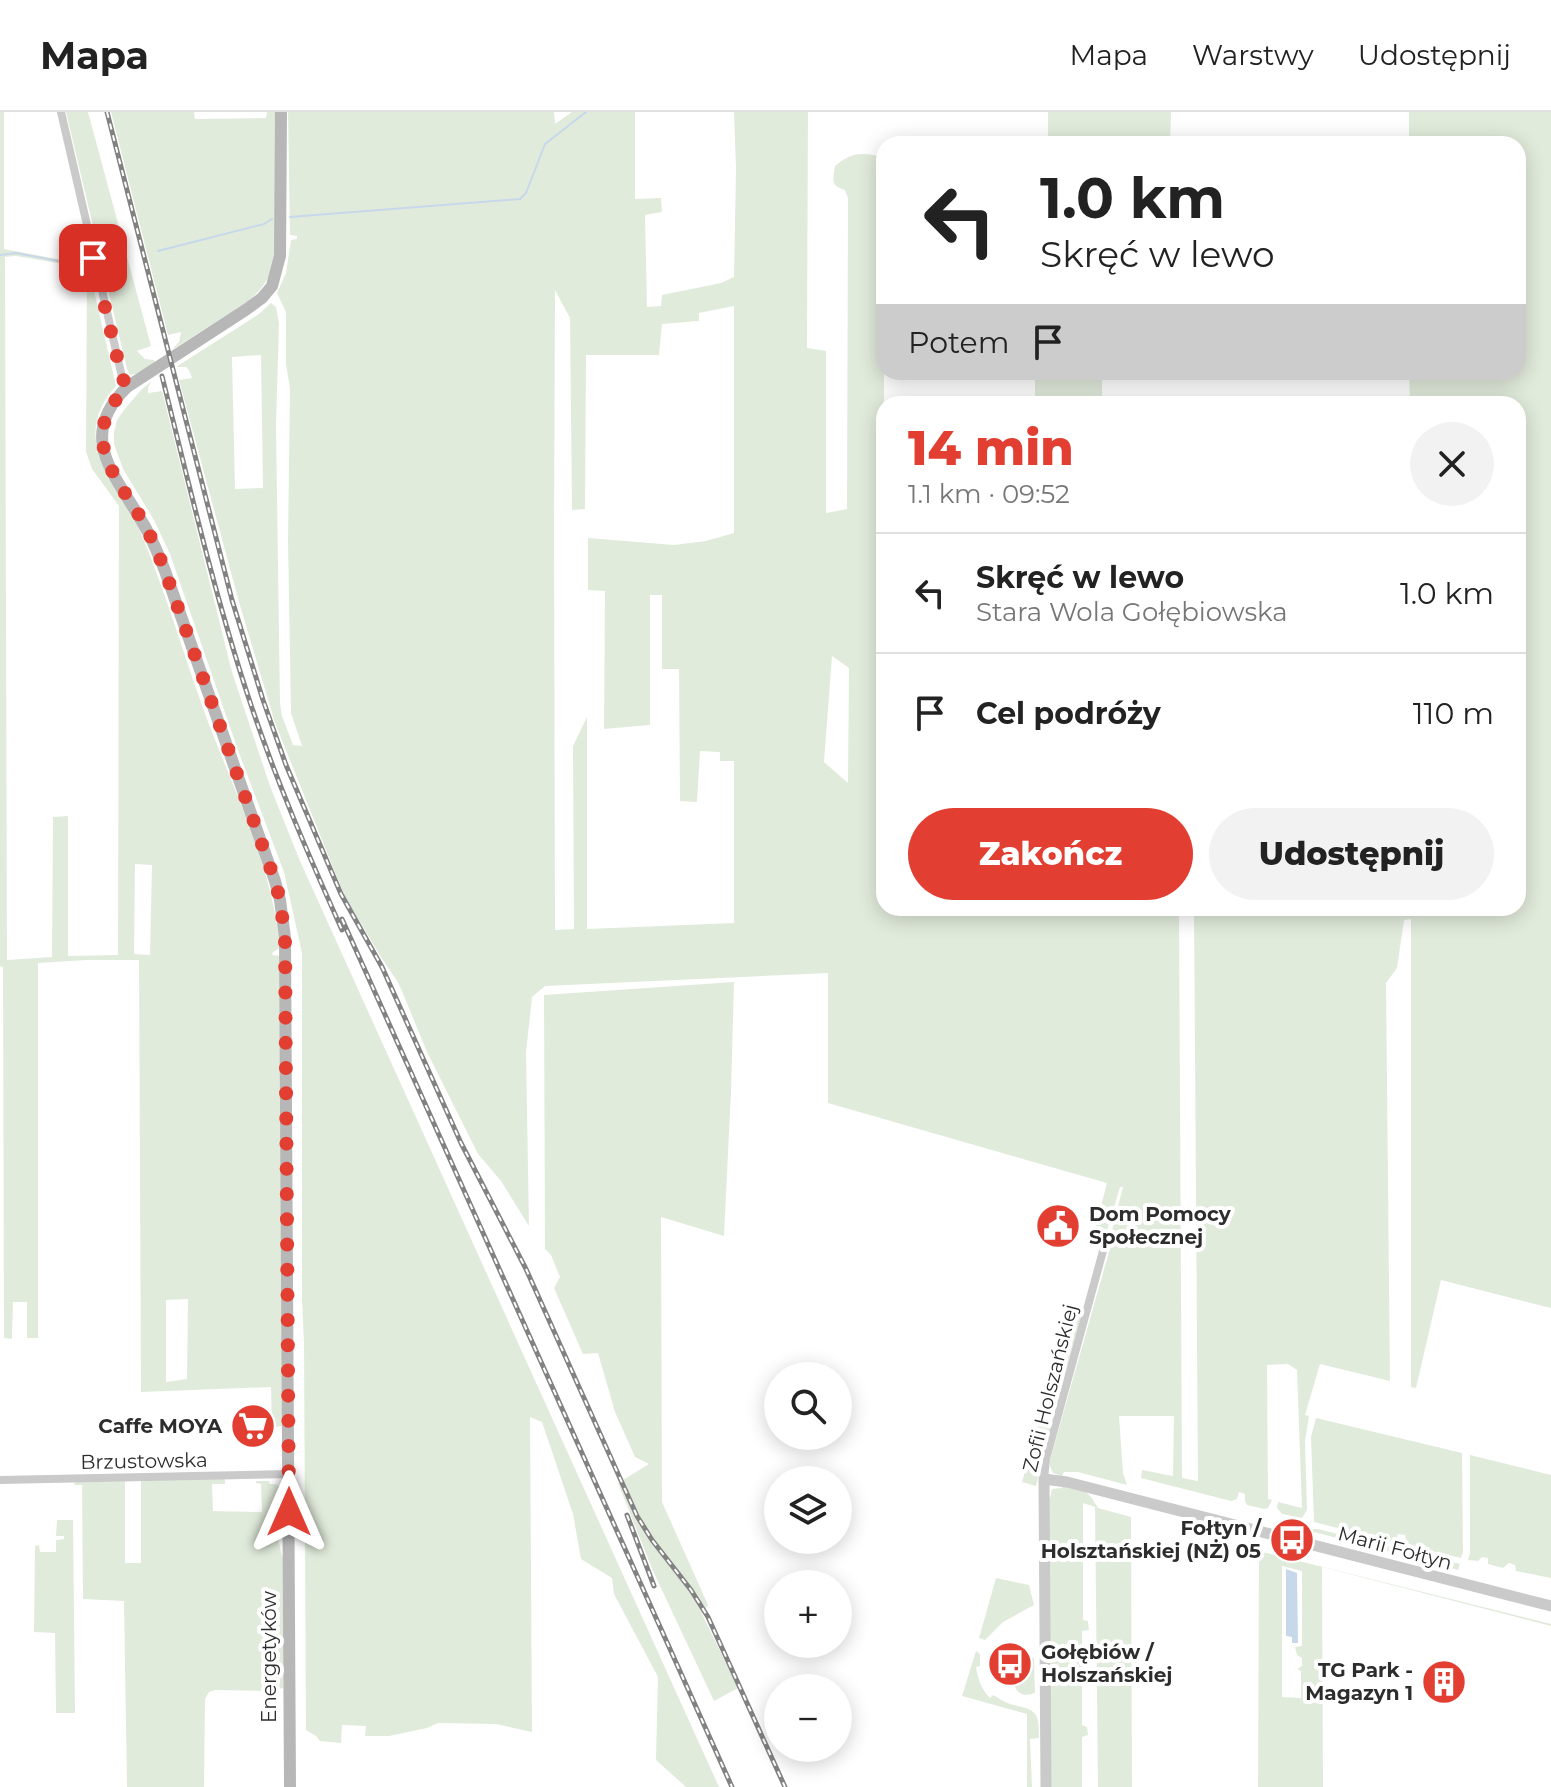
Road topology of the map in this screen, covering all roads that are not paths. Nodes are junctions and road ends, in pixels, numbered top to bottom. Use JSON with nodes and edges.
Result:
{"nodes":[{"id":1,"x":61,"y":112,"type":"edge"},
{"id":2,"x":281,"y":112,"type":"edge"},
{"id":3,"x":127,"y":387,"type":"junction"},
{"id":4,"x":1106,"y":1240,"type":"dead end"},
{"id":5,"x":289,"y":1474,"type":"junction"},
{"id":6,"x":1044,"y":1479,"type":"junction"},
{"id":7,"x":0,"y":1480,"type":"edge"},
{"id":8,"x":1551,"y":1606,"type":"edge"},
{"id":9,"x":290,"y":1787,"type":"edge"},
{"id":10,"x":1046,"y":1787,"type":"edge"}],
"edges":[{"from":1,"to":3,"type":"street"},
{"from":2,"to":3,"type":"main road","name":"Energetyków"},
{"from":3,"to":5,"type":"main road","name":"Energetyków"},
{"from":4,"to":6,"type":"street","name":"Zofii Holszańskiej"},
{"from":5,"to":7,"type":"street","name":"Brzustowska"},
{"from":5,"to":9,"type":"main road","name":"Energetyków"},
{"from":6,"to":8,"type":"street","name":"Marii Fołtyn"},
{"from":6,"to":10,"type":"street","name":"Zofii Holszańskiej"}]}
